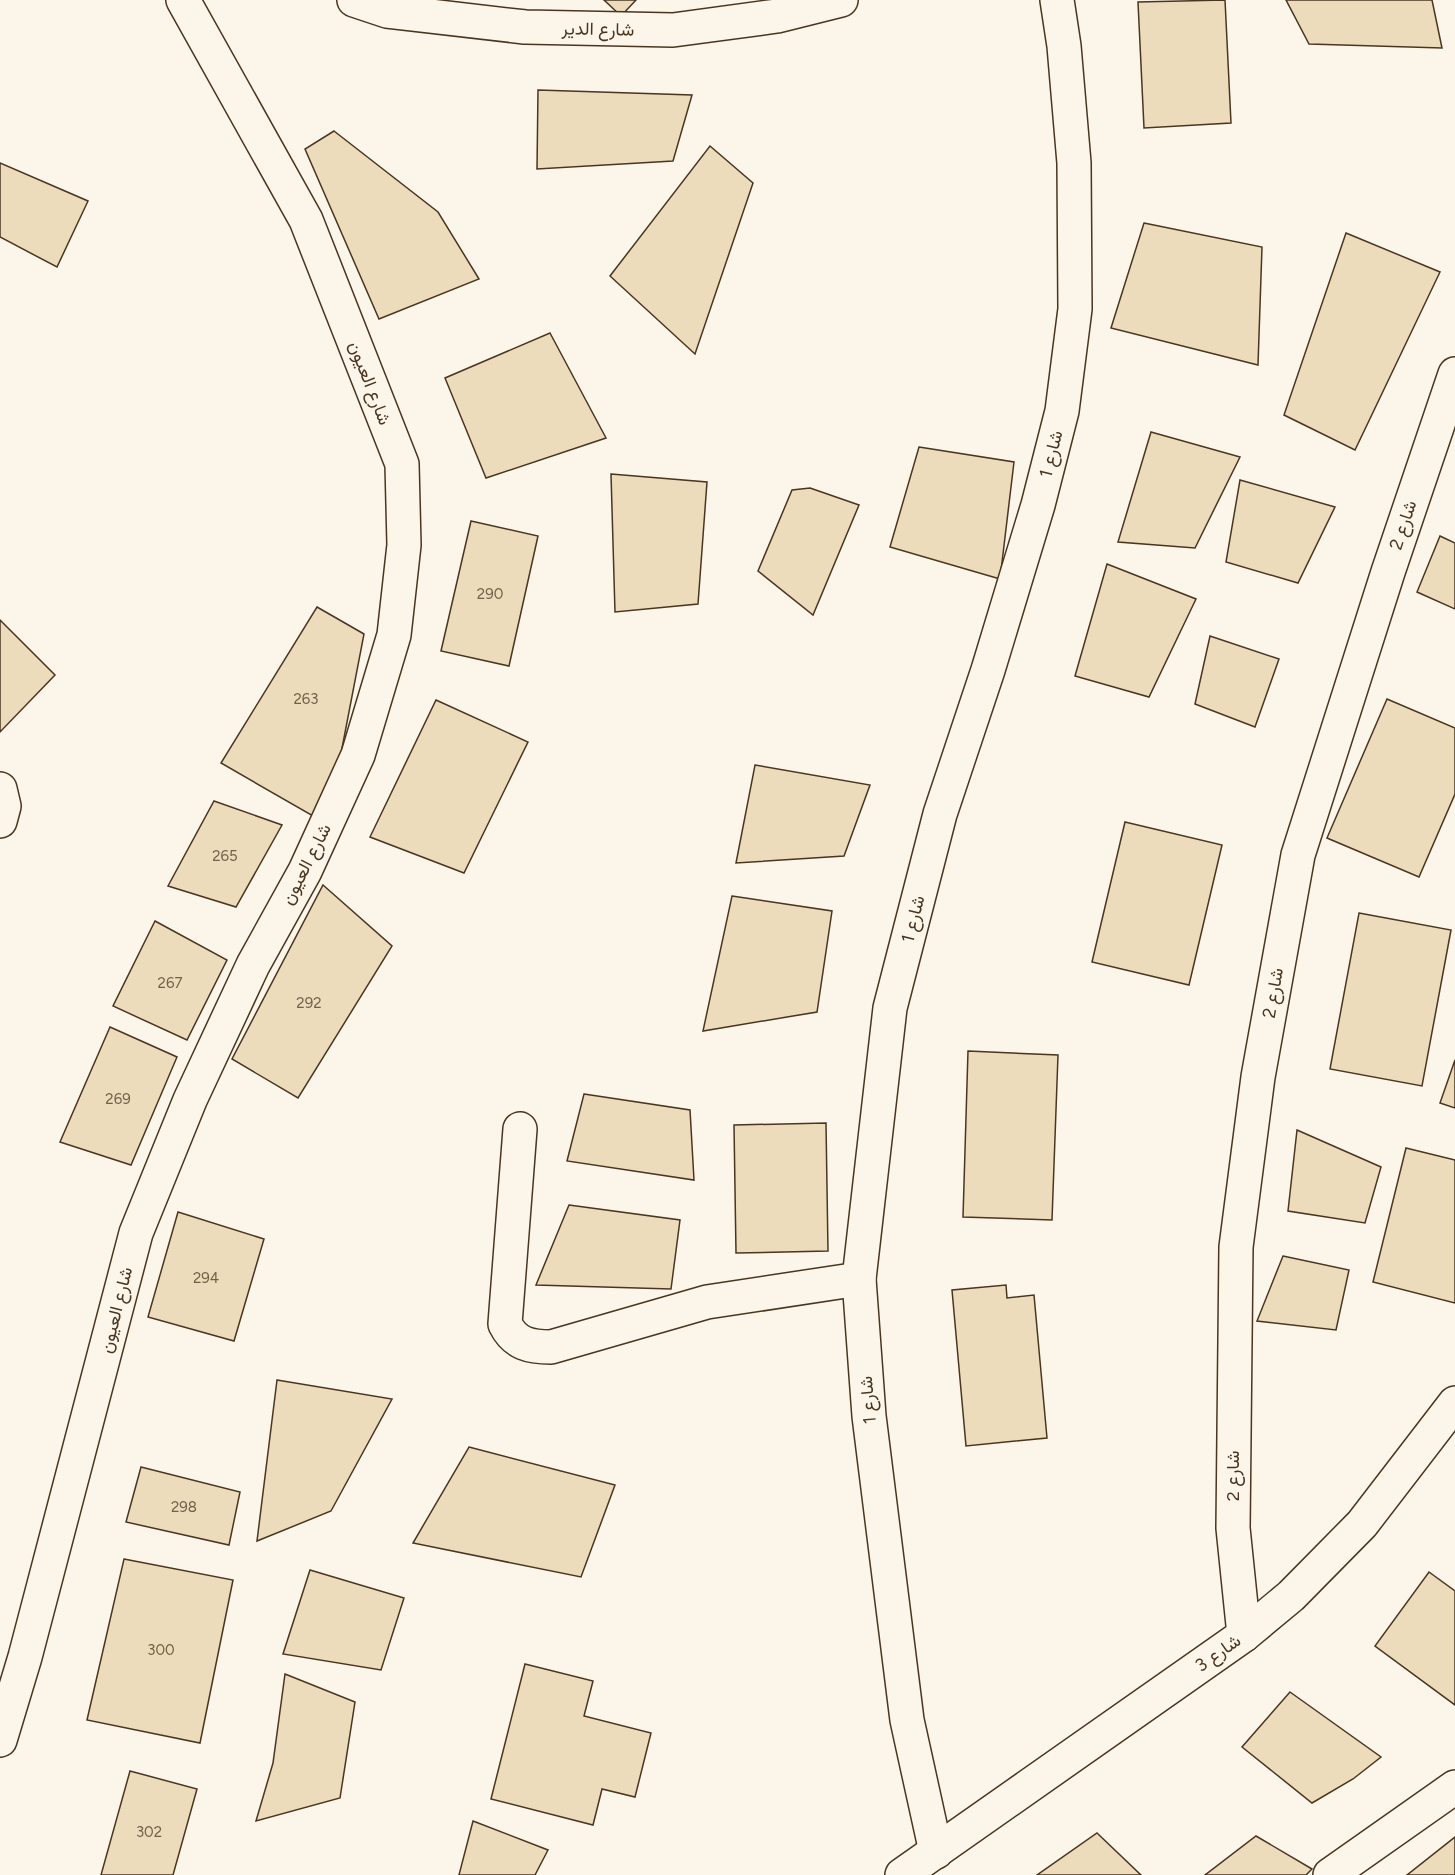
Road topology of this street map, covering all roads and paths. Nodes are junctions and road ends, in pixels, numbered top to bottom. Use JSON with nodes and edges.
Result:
{"nodes":[{"id":1,"x":183,"y":0,"type":"edge"},
{"id":2,"x":354,"y":0,"type":"edge"},
{"id":3,"x":842,"y":0,"type":"edge"},
{"id":4,"x":1057,"y":0,"type":"edge"},
{"id":5,"x":773,"y":8,"type":"edge"},
{"id":6,"x":1455,"y":374,"type":"edge"},
{"id":7,"x":0,"y":789,"type":"edge"},
{"id":8,"x":0,"y":821,"type":"edge"},
{"id":9,"x":520,"y":1129,"type":"dead end"},
{"id":10,"x":859,"y":1279,"type":"junction"},
{"id":11,"x":1455,"y":1403,"type":"edge"},
{"id":12,"x":1244,"y":1635,"type":"junction"},
{"id":13,"x":0,"y":1740,"type":"edge"},
{"id":14,"x":1455,"y":1787,"type":"edge"},
{"id":15,"x":936,"y":1852,"type":"junction"},
{"id":16,"x":902,"y":1875,"type":"edge"},
{"id":17,"x":1330,"y":1875,"type":"edge"}],
"edges":[{"from":1,"to":13,"type":"street","name":"شارع العيون"},
{"from":2,"to":5,"type":"street","name":"شارع الدير"},
{"from":3,"to":5,"type":"street","name":"شارع الدير"},
{"from":4,"to":10,"type":"street","name":"شارع 1"},
{"from":6,"to":12,"type":"street","name":"شارع 2"},
{"from":7,"to":8,"type":"street"},
{"from":9,"to":10,"type":"street"},
{"from":10,"to":15,"type":"street","name":"شارع 1"},
{"from":11,"to":12,"type":"street","name":"شارع 3"},
{"from":12,"to":15,"type":"street","name":"شارع 3"},
{"from":14,"to":17,"type":"street"},
{"from":15,"to":16,"type":"street","name":"شارع 3"}]}
